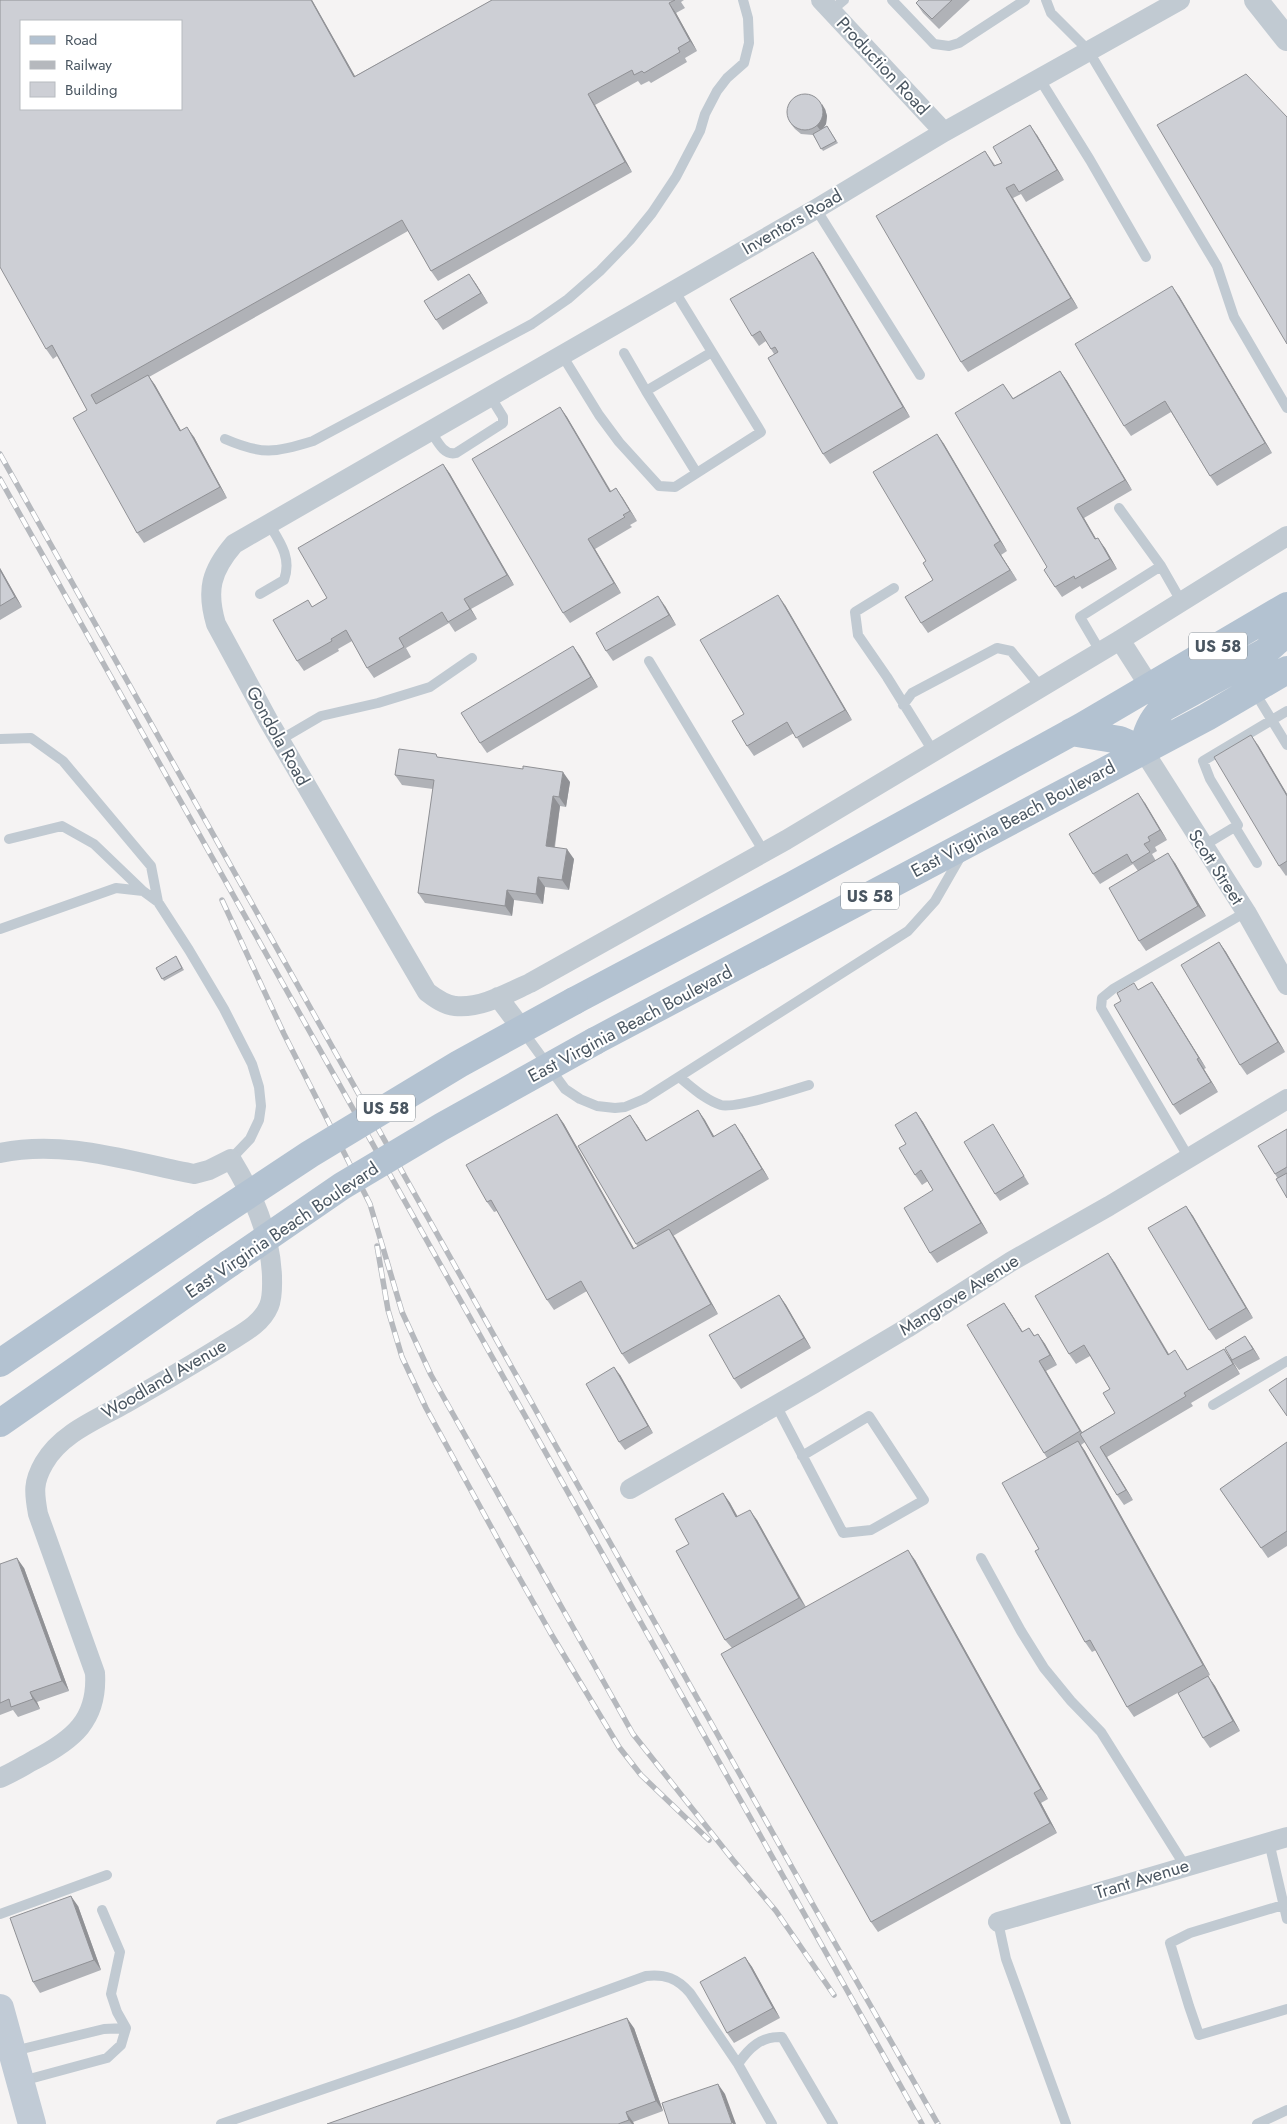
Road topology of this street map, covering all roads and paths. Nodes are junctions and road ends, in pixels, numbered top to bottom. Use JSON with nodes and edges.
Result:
{"nodes":[{"id":1,"x":743,"y":0,"type":"edge"},
{"id":2,"x":892,"y":0,"type":"edge"},
{"id":3,"x":1025,"y":0,"type":"edge"},
{"id":4,"x":1046,"y":0,"type":"edge"},
{"id":5,"x":1180,"y":0,"type":"edge"},
{"id":6,"x":1256,"y":0,"type":"edge"},
{"id":7,"x":832,"y":4,"type":"edge"},
{"id":8,"x":1287,"y":38,"type":"edge"},
{"id":9,"x":1088,"y":50,"type":"junction"},
{"id":10,"x":1039,"y":78,"type":"junction"},
{"id":11,"x":944,"y":132,"type":"junction"},
{"id":12,"x":816,"y":209,"type":"junction"},
{"id":13,"x":1146,"y":257,"type":"dead end"},
{"id":14,"x":674,"y":290,"type":"junction"},
{"id":15,"x":712,"y":352,"type":"junction"},
{"id":16,"x":624,"y":353,"type":"dead end"},
{"id":17,"x":562,"y":355,"type":"junction"},
{"id":18,"x":920,"y":376,"type":"dead end"},
{"id":19,"x":646,"y":391,"type":"junction"},
{"id":20,"x":490,"y":396,"type":"junction"},
{"id":21,"x":1287,"y":408,"type":"edge"},
{"id":22,"x":430,"y":430,"type":"junction"},
{"id":23,"x":225,"y":439,"type":"dead end"},
{"id":24,"x":405,"y":445,"type":"joint"},
{"id":25,"x":696,"y":472,"type":"junction"},
{"id":26,"x":1119,"y":508,"type":"dead end"},
{"id":27,"x":269,"y":524,"type":"junction"},
{"id":28,"x":1287,"y":536,"type":"edge"},
{"id":29,"x":1161,"y":566,"type":"junction"},
{"id":30,"x":894,"y":588,"type":"dead end"},
{"id":31,"x":260,"y":594,"type":"dead end"},
{"id":32,"x":1181,"y":601,"type":"junction"},
{"id":33,"x":1287,"y":606,"type":"edge"},
{"id":34,"x":1287,"y":626,"type":"edge"},
{"id":35,"x":1120,"y":640,"type":"junction"},
{"id":36,"x":1100,"y":651,"type":"junction"},
{"id":37,"x":472,"y":658,"type":"dead end"},
{"id":38,"x":649,"y":661,"type":"dead end"},
{"id":39,"x":1287,"y":670,"type":"edge"},
{"id":40,"x":1040,"y":686,"type":"junction"},
{"id":41,"x":1150,"y":687,"type":"junction"},
{"id":42,"x":1253,"y":690,"type":"junction"},
{"id":43,"x":903,"y":705,"type":"junction"},
{"id":44,"x":1287,"y":711,"type":"edge"},
{"id":45,"x":1272,"y":720,"type":"junction"},
{"id":46,"x":1071,"y":732,"type":"junction"},
{"id":47,"x":0,"y":739,"type":"edge"},
{"id":48,"x":280,"y":740,"type":"junction"},
{"id":49,"x":1287,"y":745,"type":"edge"},
{"id":50,"x":1143,"y":750,"type":"junction"},
{"id":51,"x":932,"y":751,"type":"junction"},
{"id":52,"x":1235,"y":826,"type":"junction"},
{"id":53,"x":9,"y":839,"type":"dead end"},
{"id":54,"x":969,"y":843,"type":"junction"},
{"id":55,"x":1203,"y":846,"type":"junction"},
{"id":56,"x":764,"y":852,"type":"junction"},
{"id":57,"x":1257,"y":863,"type":"dead end"},
{"id":58,"x":143,"y":891,"type":"junction"},
{"id":59,"x":158,"y":902,"type":"junction"},
{"id":60,"x":1246,"y":912,"type":"junction"},
{"id":61,"x":0,"y":929,"type":"edge"},
{"id":62,"x":1287,"y":985,"type":"edge"},
{"id":63,"x":498,"y":997,"type":"junction"},
{"id":64,"x":522,"y":1029,"type":"joint"},
{"id":65,"x":679,"y":1077,"type":"junction"},
{"id":66,"x":809,"y":1085,"type":"dead end"},
{"id":67,"x":1287,"y":1099,"type":"edge"},
{"id":68,"x":0,"y":1153,"type":"edge"},
{"id":69,"x":1189,"y":1158,"type":"junction"},
{"id":70,"x":231,"y":1159,"type":"junction"},
{"id":71,"x":1287,"y":1360,"type":"edge"},
{"id":72,"x":0,"y":1363,"type":"edge"},
{"id":73,"x":776,"y":1405,"type":"junction"},
{"id":74,"x":1213,"y":1406,"type":"dead end"},
{"id":75,"x":0,"y":1423,"type":"edge"},
{"id":76,"x":802,"y":1456,"type":"junction"},
{"id":77,"x":630,"y":1489,"type":"dead end"},
{"id":78,"x":980,"y":1558,"type":"dead end"},
{"id":79,"x":0,"y":1778,"type":"edge"},
{"id":80,"x":1278,"y":1839,"type":"edge"},
{"id":81,"x":1185,"y":1866,"type":"junction"},
{"id":82,"x":107,"y":1875,"type":"dead end"},
{"id":83,"x":1283,"y":1905,"type":"junction"},
{"id":84,"x":102,"y":1910,"type":"dead end"},
{"id":85,"x":0,"y":1914,"type":"edge"},
{"id":86,"x":1287,"y":1919,"type":"edge"},
{"id":87,"x":998,"y":1922,"type":"joint"},
{"id":88,"x":0,"y":2008,"type":"edge"},
{"id":89,"x":1287,"y":2010,"type":"edge"},
{"id":90,"x":126,"y":2028,"type":"junction"},
{"id":91,"x":738,"y":2064,"type":"junction"},
{"id":92,"x":15,"y":2068,"type":"junction"},
{"id":93,"x":1287,"y":2110,"type":"edge"},
{"id":94,"x":32,"y":2124,"type":"edge"},
{"id":95,"x":221,"y":2124,"type":"edge"},
{"id":96,"x":772,"y":2124,"type":"edge"},
{"id":97,"x":833,"y":2124,"type":"edge"},
{"id":98,"x":1066,"y":2124,"type":"edge"},
{"id":99,"x":1257,"y":2124,"type":"edge"}],
"edges":[{"from":1,"to":23,"type":"lane"},
{"from":2,"to":3,"type":"lane"},
{"from":4,"to":9,"type":"lane"},
{"from":5,"to":9,"type":"street","name":"Inventors Road"},
{"from":6,"to":8,"type":"street"},
{"from":7,"to":11,"type":"street","name":"Production Road"},
{"from":9,"to":10,"type":"street","name":"Inventors Road"},
{"from":9,"to":21,"type":"lane"},
{"from":10,"to":11,"type":"street","name":"Inventors Road"},
{"from":10,"to":13,"type":"lane"},
{"from":11,"to":12,"type":"street","name":"Inventors Road"},
{"from":12,"to":14,"type":"street","name":"Inventors Road"},
{"from":12,"to":18,"type":"lane"},
{"from":14,"to":15,"type":"lane"},
{"from":14,"to":17,"type":"street","name":"Inventors Road"},
{"from":15,"to":19,"type":"lane"},
{"from":15,"to":25,"type":"lane"},
{"from":16,"to":19,"type":"lane"},
{"from":17,"to":20,"type":"street","name":"Inventors Road"},
{"from":17,"to":25,"type":"lane"},
{"from":19,"to":25,"type":"lane"},
{"from":20,"to":22,"type":"street","name":"Inventors Road"},
{"from":20,"to":22,"type":"lane"},
{"from":22,"to":24,"type":"street","name":"Inventors Road"},
{"from":24,"to":27,"type":"street","name":"Gondola Road"},
{"from":26,"to":29,"type":"lane"},
{"from":27,"to":31,"type":"lane"},
{"from":27,"to":48,"type":"street","name":"Gondola Road"},
{"from":28,"to":32,"type":"street"},
{"from":29,"to":32,"type":"lane"},
{"from":29,"to":36,"type":"lane"},
{"from":30,"to":43,"type":"lane"},
{"from":32,"to":35,"type":"street"},
{"from":33,"to":41,"type":"main road","number":"US 58"},
{"from":34,"to":50,"type":"main road"},
{"from":35,"to":36,"type":"street"},
{"from":35,"to":41,"type":"street"},
{"from":36,"to":40,"type":"street"},
{"from":37,"to":48,"type":"lane"},
{"from":38,"to":56,"type":"lane"},
{"from":39,"to":42,"type":"main road","name":"East Virginia Beach Boulevard","number":"US 58"},
{"from":40,"to":43,"type":"lane"},
{"from":40,"to":51,"type":"street"},
{"from":41,"to":46,"type":"main road","number":"US 58"},
{"from":42,"to":45,"type":"lane"},
{"from":42,"to":50,"type":"main road","name":"East Virginia Beach Boulevard","number":"US 58"},
{"from":43,"to":51,"type":"lane"},
{"from":44,"to":45,"type":"lane"},
{"from":45,"to":49,"type":"lane"},
{"from":45,"to":52,"type":"lane"},
{"from":46,"to":50,"type":"main road"},
{"from":46,"to":72,"type":"main road","number":"US 58","bridge":true},
{"from":47,"to":59,"type":"lane"},
{"from":48,"to":63,"type":"street","name":"Gondola Road"},
{"from":50,"to":54,"type":"main road","name":"East Virginia Beach Boulevard","number":"US 58"},
{"from":50,"to":55,"type":"street","name":"Scott Street"},
{"from":51,"to":56,"type":"street"},
{"from":52,"to":55,"type":"lane"},
{"from":52,"to":57,"type":"lane"},
{"from":53,"to":58,"type":"lane"},
{"from":54,"to":65,"type":"lane"},
{"from":54,"to":75,"type":"main road","name":"East Virginia Beach Boulevard","number":"US 58","bridge":true},
{"from":55,"to":60,"type":"street","name":"Scott Street"},
{"from":56,"to":63,"type":"street"},
{"from":58,"to":59,"type":"lane"},
{"from":58,"to":61,"type":"lane"},
{"from":59,"to":70,"type":"lane"},
{"from":60,"to":62,"type":"street","name":"Scott Street"},
{"from":60,"to":69,"type":"lane"},
{"from":63,"to":64,"type":"street"},
{"from":64,"to":65,"type":"lane"},
{"from":65,"to":66,"type":"lane"},
{"from":67,"to":69,"type":"street","name":"Mangrove Avenue"},
{"from":68,"to":70,"type":"street"},
{"from":69,"to":73,"type":"street","name":"Mangrove Avenue"},
{"from":70,"to":79,"type":"street","name":"Woodland Avenue"},
{"from":71,"to":74,"type":"lane"},
{"from":73,"to":76,"type":"lane"},
{"from":73,"to":77,"type":"street","name":"Mangrove Avenue"},
{"from":76,"to":76,"type":"lane"},
{"from":78,"to":81,"type":"lane"},
{"from":80,"to":81,"type":"street","name":"Trant Avenue"},
{"from":80,"to":83,"type":"lane"},
{"from":81,"to":87,"type":"street","name":"Trant Avenue"},
{"from":82,"to":85,"type":"lane"},
{"from":83,"to":86,"type":"lane"},
{"from":83,"to":89,"type":"lane"},
{"from":84,"to":90,"type":"lane"},
{"from":87,"to":98,"type":"lane"},
{"from":88,"to":92,"type":"main road"},
{"from":90,"to":92,"type":"lane"},
{"from":90,"to":92,"type":"lane"},
{"from":91,"to":95,"type":"lane"},
{"from":91,"to":96,"type":"lane"},
{"from":91,"to":97,"type":"lane"},
{"from":92,"to":94,"type":"main road"},
{"from":93,"to":99,"type":"lane"}]}
